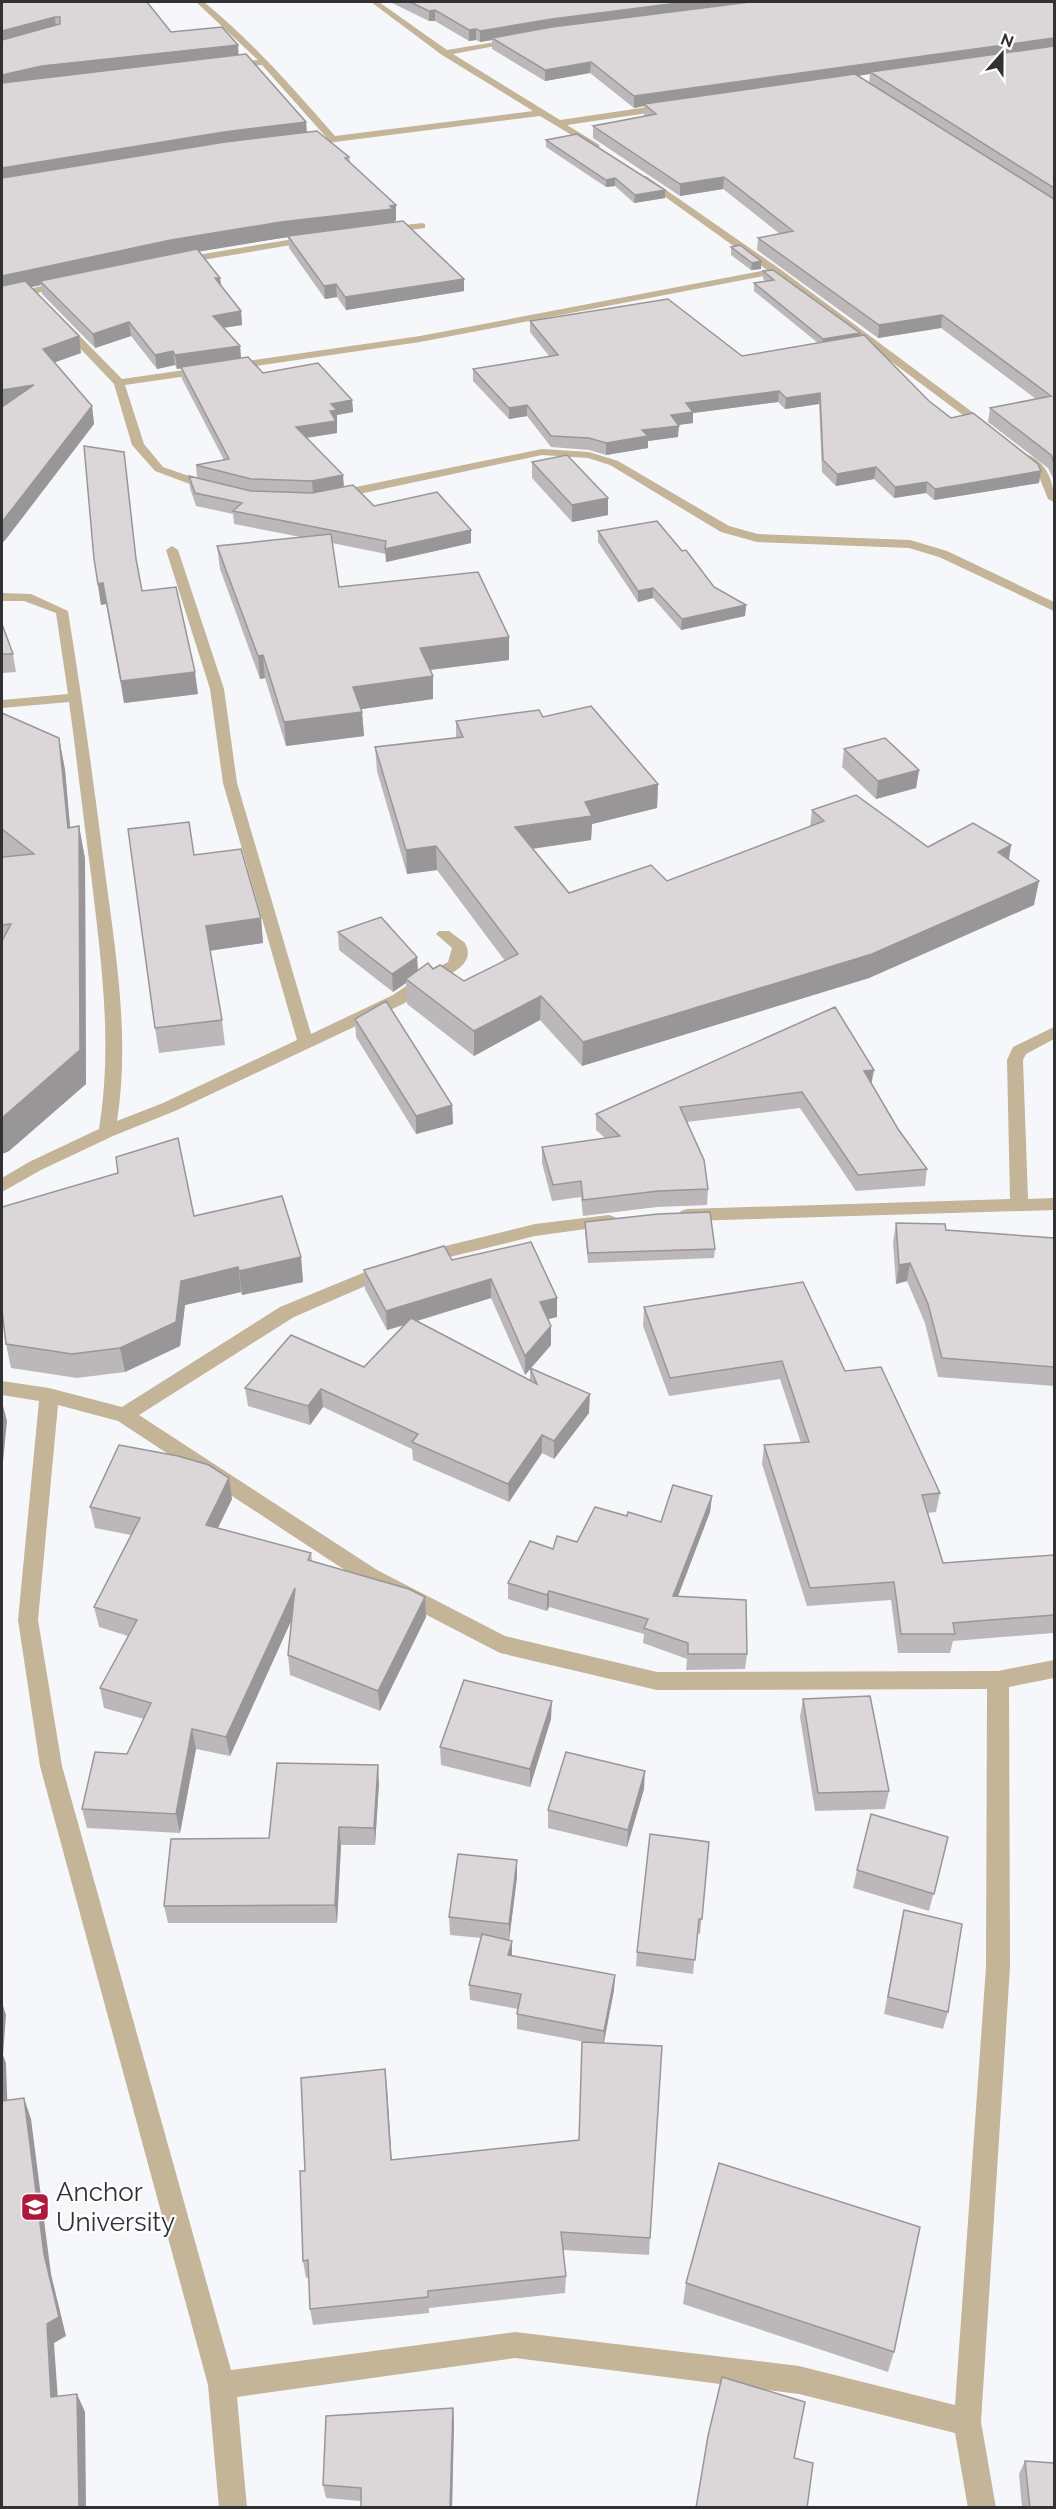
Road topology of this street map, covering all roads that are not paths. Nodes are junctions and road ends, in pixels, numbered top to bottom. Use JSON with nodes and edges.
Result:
{"nodes":[{"id":1,"x":200,"y":2,"type":"edge"},
{"id":2,"x":375,"y":2,"type":"edge"},
{"id":3,"x":530,"y":38,"type":"edge"},
{"id":4,"x":445,"y":53,"type":"junction"},
{"id":5,"x":266,"y":62,"type":"junction"},
{"id":6,"x":219,"y":67,"type":"edge"},
{"id":7,"x":678,"y":106,"type":"edge"},
{"id":8,"x":542,"y":113,"type":"junction"},
{"id":9,"x":560,"y":123,"type":"junction"},
{"id":10,"x":333,"y":139,"type":"junction"},
{"id":11,"x":297,"y":143,"type":"edge"},
{"id":12,"x":606,"y":153,"type":"edge"},
{"id":13,"x":634,"y":171,"type":"edge"},
{"id":14,"x":422,"y":226,"type":"dead end"},
{"id":15,"x":376,"y":231,"type":"edge"},
{"id":16,"x":318,"y":238,"type":"edge"},
{"id":17,"x":172,"y":262,"type":"edge"},
{"id":18,"x":776,"y":271,"type":"junction"},
{"id":19,"x":72,"y":282,"type":"edge"},
{"id":20,"x":2,"y":298,"type":"edge"},
{"id":21,"x":55,"y":317,"type":"edge"},
{"id":22,"x":119,"y":383,"type":"junction"},
{"id":23,"x":996,"y":435,"type":"edge"},
{"id":24,"x":1015,"y":450,"type":"edge"},
{"id":25,"x":221,"y":490,"type":"edge"},
{"id":26,"x":324,"y":497,"type":"edge"},
{"id":27,"x":1054,"y":499,"type":"edge"},
{"id":28,"x":172,"y":550,"type":"dead end"},
{"id":29,"x":2,"y":597,"type":"edge"},
{"id":30,"x":1054,"y":607,"type":"edge"},
{"id":31,"x":76,"y":697,"type":"junction"},
{"id":32,"x":2,"y":704,"type":"edge"},
{"id":33,"x":444,"y":934,"type":"dead end"},
{"id":34,"x":1054,"y":1032,"type":"edge"},
{"id":35,"x":306,"y":1043,"type":"junction"},
{"id":36,"x":107,"y":1132,"type":"junction"},
{"id":37,"x":2,"y":1186,"type":"edge"},
{"id":38,"x":1054,"y":1204,"type":"edge"},
{"id":39,"x":1019,"y":1206,"type":"junction"},
{"id":40,"x":669,"y":1215,"type":"edge"},
{"id":41,"x":624,"y":1219,"type":"edge"},
{"id":42,"x":2,"y":1388,"type":"edge"},
{"id":43,"x":49,"y":1395,"type":"junction"},
{"id":44,"x":124,"y":1415,"type":"junction"},
{"id":45,"x":1054,"y":1669,"type":"edge"},
{"id":46,"x":998,"y":1680,"type":"junction"},
{"id":47,"x":222,"y":2385,"type":"junction"},
{"id":48,"x":967,"y":2422,"type":"junction"},
{"id":49,"x":233,"y":2508,"type":"edge"},
{"id":50,"x":982,"y":2508,"type":"edge"}],
"edges":[{"from":1,"to":5,"type":"street"},
{"from":2,"to":4,"type":"street"},
{"from":3,"to":4,"type":"street"},
{"from":4,"to":8,"type":"street"},
{"from":5,"to":6,"type":"street"},
{"from":5,"to":10,"type":"street"},
{"from":7,"to":9,"type":"street"},
{"from":8,"to":9,"type":"street"},
{"from":8,"to":10,"type":"street"},
{"from":9,"to":12,"type":"street"},
{"from":10,"to":11,"type":"street"},
{"from":13,"to":18,"type":"street"},
{"from":14,"to":15,"type":"street"},
{"from":16,"to":17,"type":"street"},
{"from":18,"to":22,"type":"street"},
{"from":18,"to":23,"type":"street"},
{"from":19,"to":20,"type":"street"},
{"from":21,"to":22,"type":"street"},
{"from":22,"to":25,"type":"street"},
{"from":24,"to":27,"type":"street"},
{"from":26,"to":30,"type":"street"},
{"from":28,"to":35,"type":"street"},
{"from":29,"to":31,"type":"street"},
{"from":31,"to":32,"type":"street"},
{"from":31,"to":36,"type":"street"},
{"from":33,"to":35,"type":"street"},
{"from":34,"to":39,"type":"street"},
{"from":35,"to":36,"type":"street"},
{"from":36,"to":37,"type":"street"},
{"from":38,"to":39,"type":"street"},
{"from":39,"to":40,"type":"street"},
{"from":41,"to":44,"type":"street"},
{"from":42,"to":43,"type":"street"},
{"from":43,"to":44,"type":"street"},
{"from":43,"to":47,"type":"street"},
{"from":44,"to":46,"type":"street"},
{"from":45,"to":46,"type":"street"},
{"from":46,"to":48,"type":"street"},
{"from":47,"to":48,"type":"street"},
{"from":47,"to":49,"type":"street"},
{"from":48,"to":50,"type":"street"}]}
